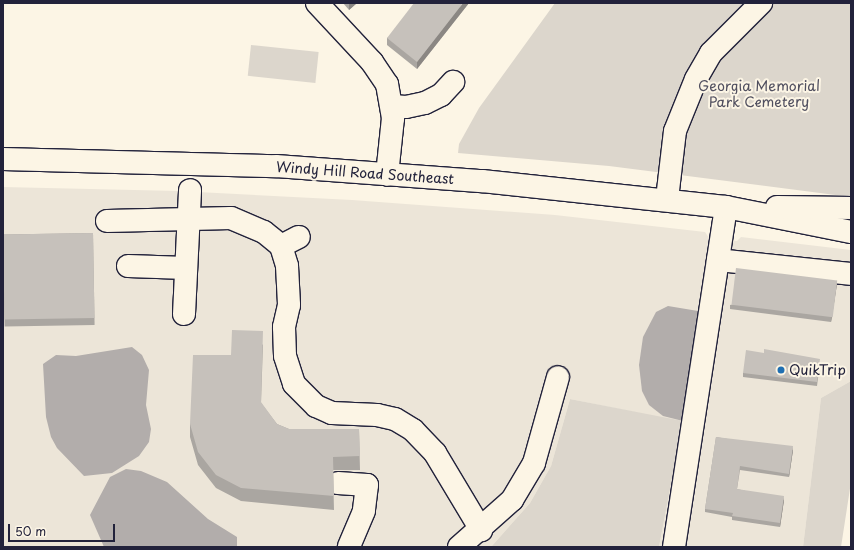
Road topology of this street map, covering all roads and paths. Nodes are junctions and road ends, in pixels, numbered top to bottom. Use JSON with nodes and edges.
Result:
{"nodes":[{"id":1,"x":317,"y":3,"type":"edge"},
{"id":2,"x":761,"y":3,"type":"edge"},
{"id":3,"x":453,"y":82,"type":"dead end"},
{"id":4,"x":392,"y":106,"type":"junction"},
{"id":5,"x":3,"y":159,"type":"edge"},
{"id":6,"x":387,"y":175,"type":"junction"},
{"id":7,"x":190,"y":190,"type":"dead end"},
{"id":8,"x":667,"y":200,"type":"junction"},
{"id":9,"x":726,"y":207,"type":"junction"},
{"id":10,"x":851,"y":208,"type":"edge"},
{"id":11,"x":107,"y":221,"type":"dead end"},
{"id":12,"x":188,"y":222,"type":"junction"},
{"id":13,"x":851,"y":232,"type":"edge"},
{"id":14,"x":718,"y":260,"type":"junction"},
{"id":15,"x":128,"y":266,"type":"dead end"},
{"id":16,"x":186,"y":268,"type":"junction"},
{"id":17,"x":851,"y":274,"type":"edge"},
{"id":18,"x":184,"y":314,"type":"dead end"},
{"id":19,"x":558,"y":377,"type":"dead end"},
{"id":20,"x":338,"y":483,"type":"dead end"},
{"id":21,"x":481,"y":530,"type":"junction"},
{"id":22,"x":349,"y":547,"type":"edge"},
{"id":23,"x":459,"y":547,"type":"edge"},
{"id":24,"x":674,"y":547,"type":"edge"}],
"edges":[{"from":1,"to":4,"type":"main road"},
{"from":2,"to":8,"type":"main road"},
{"from":3,"to":4,"type":"main road"},
{"from":4,"to":6,"type":"main road"},
{"from":5,"to":6,"type":"main road","name":"Windy Hill Road Southeast"},
{"from":6,"to":8,"type":"main road","name":"Windy Hill Road Southeast"},
{"from":7,"to":12,"type":"main road"},
{"from":8,"to":9,"type":"main road","name":"Windy Hill Road Southeast"},
{"from":9,"to":10,"type":"main road","name":"Windy Hill Road Southeast"},
{"from":9,"to":13,"type":"main road","name":"Windy Hill Road Southeast"},
{"from":9,"to":14,"type":"main road"},
{"from":11,"to":12,"type":"main road"},
{"from":12,"to":16,"type":"main road"},
{"from":12,"to":21,"type":"main road"},
{"from":14,"to":17,"type":"main road"},
{"from":14,"to":24,"type":"main road"},
{"from":15,"to":16,"type":"main road"},
{"from":16,"to":18,"type":"main road"},
{"from":19,"to":21,"type":"main road"},
{"from":20,"to":22,"type":"main road"},
{"from":21,"to":23,"type":"main road"}]}
